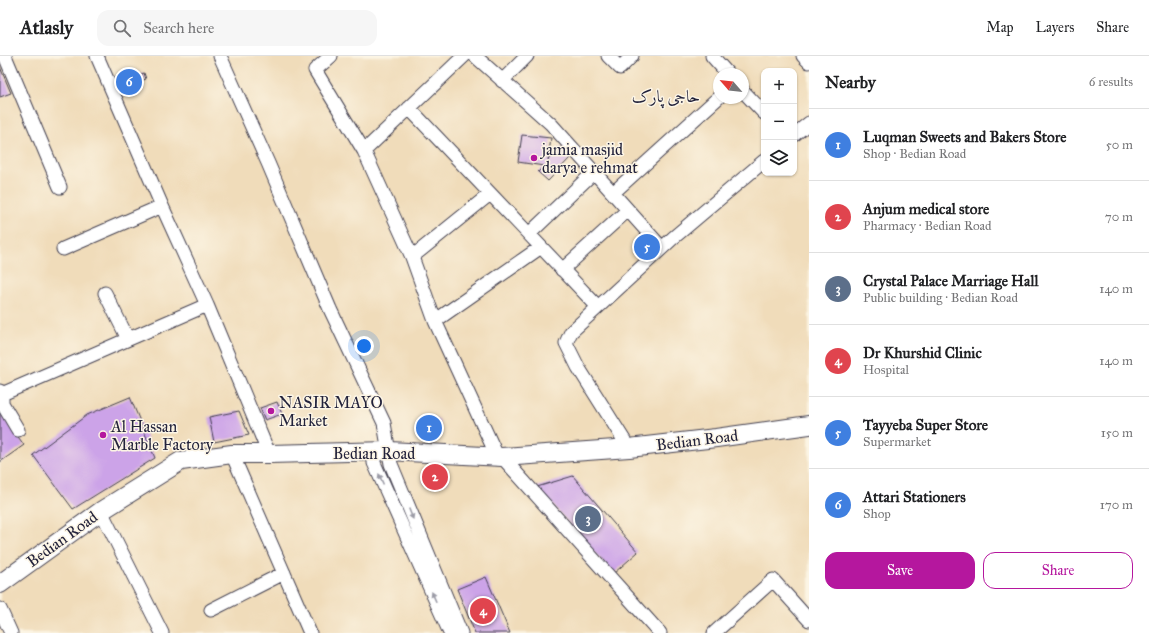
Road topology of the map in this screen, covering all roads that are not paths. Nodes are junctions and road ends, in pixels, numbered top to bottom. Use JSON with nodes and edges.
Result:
{"nodes":[{"id":1,"x":4,"y":56,"type":"edge"},
{"id":2,"x":97,"y":56,"type":"edge"},
{"id":3,"x":220,"y":56,"type":"edge"},
{"id":4,"x":331,"y":56,"type":"edge"},
{"id":5,"x":464,"y":56,"type":"edge"},
{"id":6,"x":475,"y":56,"type":"edge"},
{"id":7,"x":527,"y":56,"type":"edge"},
{"id":8,"x":608,"y":56,"type":"edge"},
{"id":9,"x":632,"y":56,"type":"edge"},
{"id":10,"x":712,"y":56,"type":"edge"},
{"id":11,"x":803,"y":56,"type":"edge"},
{"id":12,"x":809,"y":62,"type":"edge"},
{"id":13,"x":723,"y":68,"type":"edge"},
{"id":14,"x":502,"y":81,"type":"junction"},
{"id":15,"x":749,"y":97,"type":"edge"},
{"id":16,"x":713,"y":102,"type":"edge"},
{"id":17,"x":409,"y":108,"type":"junction"},
{"id":18,"x":761,"y":111,"type":"edge"},
{"id":19,"x":809,"y":123,"type":"edge"},
{"id":20,"x":797,"y":133,"type":"edge"},
{"id":21,"x":364,"y":151,"type":"junction"},
{"id":22,"x":761,"y":164,"type":"edge"},
{"id":23,"x":594,"y":172,"type":"junction"},
{"id":24,"x":60,"y":187,"type":"dead end"},
{"id":25,"x":612,"y":193,"type":"junction"},
{"id":26,"x":490,"y":194,"type":"junction"},
{"id":27,"x":162,"y":206,"type":"junction"},
{"id":28,"x":628,"y":210,"type":"junction"},
{"id":29,"x":529,"y":234,"type":"junction"},
{"id":30,"x":541,"y":247,"type":"junction"},
{"id":31,"x":662,"y":248,"type":"junction"},
{"id":32,"x":63,"y":249,"type":"dead end"},
{"id":33,"x":412,"y":257,"type":"junction"},
{"id":34,"x":562,"y":270,"type":"junction"},
{"id":35,"x":105,"y":293,"type":"dead end"},
{"id":36,"x":207,"y":305,"type":"junction"},
{"id":37,"x":598,"y":307,"type":"junction"},
{"id":38,"x":435,"y":321,"type":"junction"},
{"id":39,"x":128,"y":339,"type":"junction"},
{"id":40,"x":1,"y":392,"type":"edge"},
{"id":41,"x":809,"y":425,"type":"edge"},
{"id":42,"x":18,"y":430,"type":"dead end"},
{"id":43,"x":629,"y":448,"type":"junction"},
{"id":44,"x":381,"y":451,"type":"junction"},
{"id":45,"x":232,"y":454,"type":"junction"},
{"id":46,"x":269,"y":454,"type":"junction"},
{"id":47,"x":499,"y":457,"type":"junction"},
{"id":48,"x":101,"y":511,"type":"junction"},
{"id":49,"x":413,"y":536,"type":"junction"},
{"id":50,"x":284,"y":573,"type":"junction"},
{"id":51,"x":0,"y":584,"type":"edge"},
{"id":52,"x":0,"y":609,"type":"edge"},
{"id":53,"x":211,"y":610,"type":"dead end"},
{"id":54,"x":809,"y":620,"type":"edge"},
{"id":55,"x":11,"y":633,"type":"edge"},
{"id":56,"x":162,"y":633,"type":"edge"},
{"id":57,"x":310,"y":633,"type":"edge"},
{"id":58,"x":450,"y":633,"type":"edge"},
{"id":59,"x":461,"y":633,"type":"edge"},
{"id":60,"x":660,"y":633,"type":"edge"},
{"id":61,"x":714,"y":633,"type":"edge"}],
"edges":[{"from":1,"to":24,"type":"street"},
{"from":2,"to":27,"type":"street"},
{"from":3,"to":44,"type":"street"},
{"from":4,"to":21,"type":"street"},
{"from":5,"to":17,"type":"street"},
{"from":6,"to":14,"type":"street"},
{"from":7,"to":14,"type":"street"},
{"from":8,"to":9,"type":"street"},
{"from":10,"to":13,"type":"street"},
{"from":11,"to":12,"type":"street"},
{"from":14,"to":23,"type":"street"},
{"from":15,"to":18,"type":"street"},
{"from":16,"to":25,"type":"street"},
{"from":17,"to":21,"type":"street"},
{"from":17,"to":26,"type":"street"},
{"from":19,"to":20,"type":"street"},
{"from":21,"to":33,"type":"street"},
{"from":22,"to":31,"type":"street"},
{"from":23,"to":25,"type":"street"},
{"from":23,"to":29,"type":"street"},
{"from":25,"to":28,"type":"street"},
{"from":26,"to":29,"type":"street"},
{"from":26,"to":33,"type":"street"},
{"from":27,"to":32,"type":"street"},
{"from":27,"to":36,"type":"street"},
{"from":28,"to":31,"type":"street"},
{"from":28,"to":34,"type":"street"},
{"from":29,"to":30,"type":"street"},
{"from":30,"to":34,"type":"street"},
{"from":30,"to":38,"type":"street"},
{"from":31,"to":37,"type":"street"},
{"from":33,"to":38,"type":"street"},
{"from":34,"to":37,"type":"street"},
{"from":35,"to":39,"type":"street"},
{"from":36,"to":39,"type":"street"},
{"from":36,"to":46,"type":"street"},
{"from":37,"to":43,"type":"street"},
{"from":38,"to":47,"type":"street"},
{"from":39,"to":40,"type":"street"},
{"from":40,"to":42,"type":"street"},
{"from":41,"to":43,"type":"main road","name":"Bedian Road"},
{"from":43,"to":47,"type":"main road","name":"Bedian Road"},
{"from":44,"to":46,"type":"main road","name":"Bedian Road"},
{"from":44,"to":47,"type":"main road","name":"Bedian Road"},
{"from":44,"to":49,"type":"street"},
{"from":45,"to":46,"type":"main road","name":"Bedian Road"},
{"from":45,"to":48,"type":"main road","name":"Bedian Road"},
{"from":45,"to":50,"type":"street"},
{"from":47,"to":60,"type":"street"},
{"from":48,"to":51,"type":"main road","name":"Bedian Road"},
{"from":48,"to":56,"type":"street"},
{"from":58,"to":49,"type":"street","one_way":true},
{"from":49,"to":59,"type":"street"},
{"from":50,"to":53,"type":"street"},
{"from":50,"to":57,"type":"street"},
{"from":52,"to":55,"type":"street"},
{"from":54,"to":61,"type":"street"}]}
